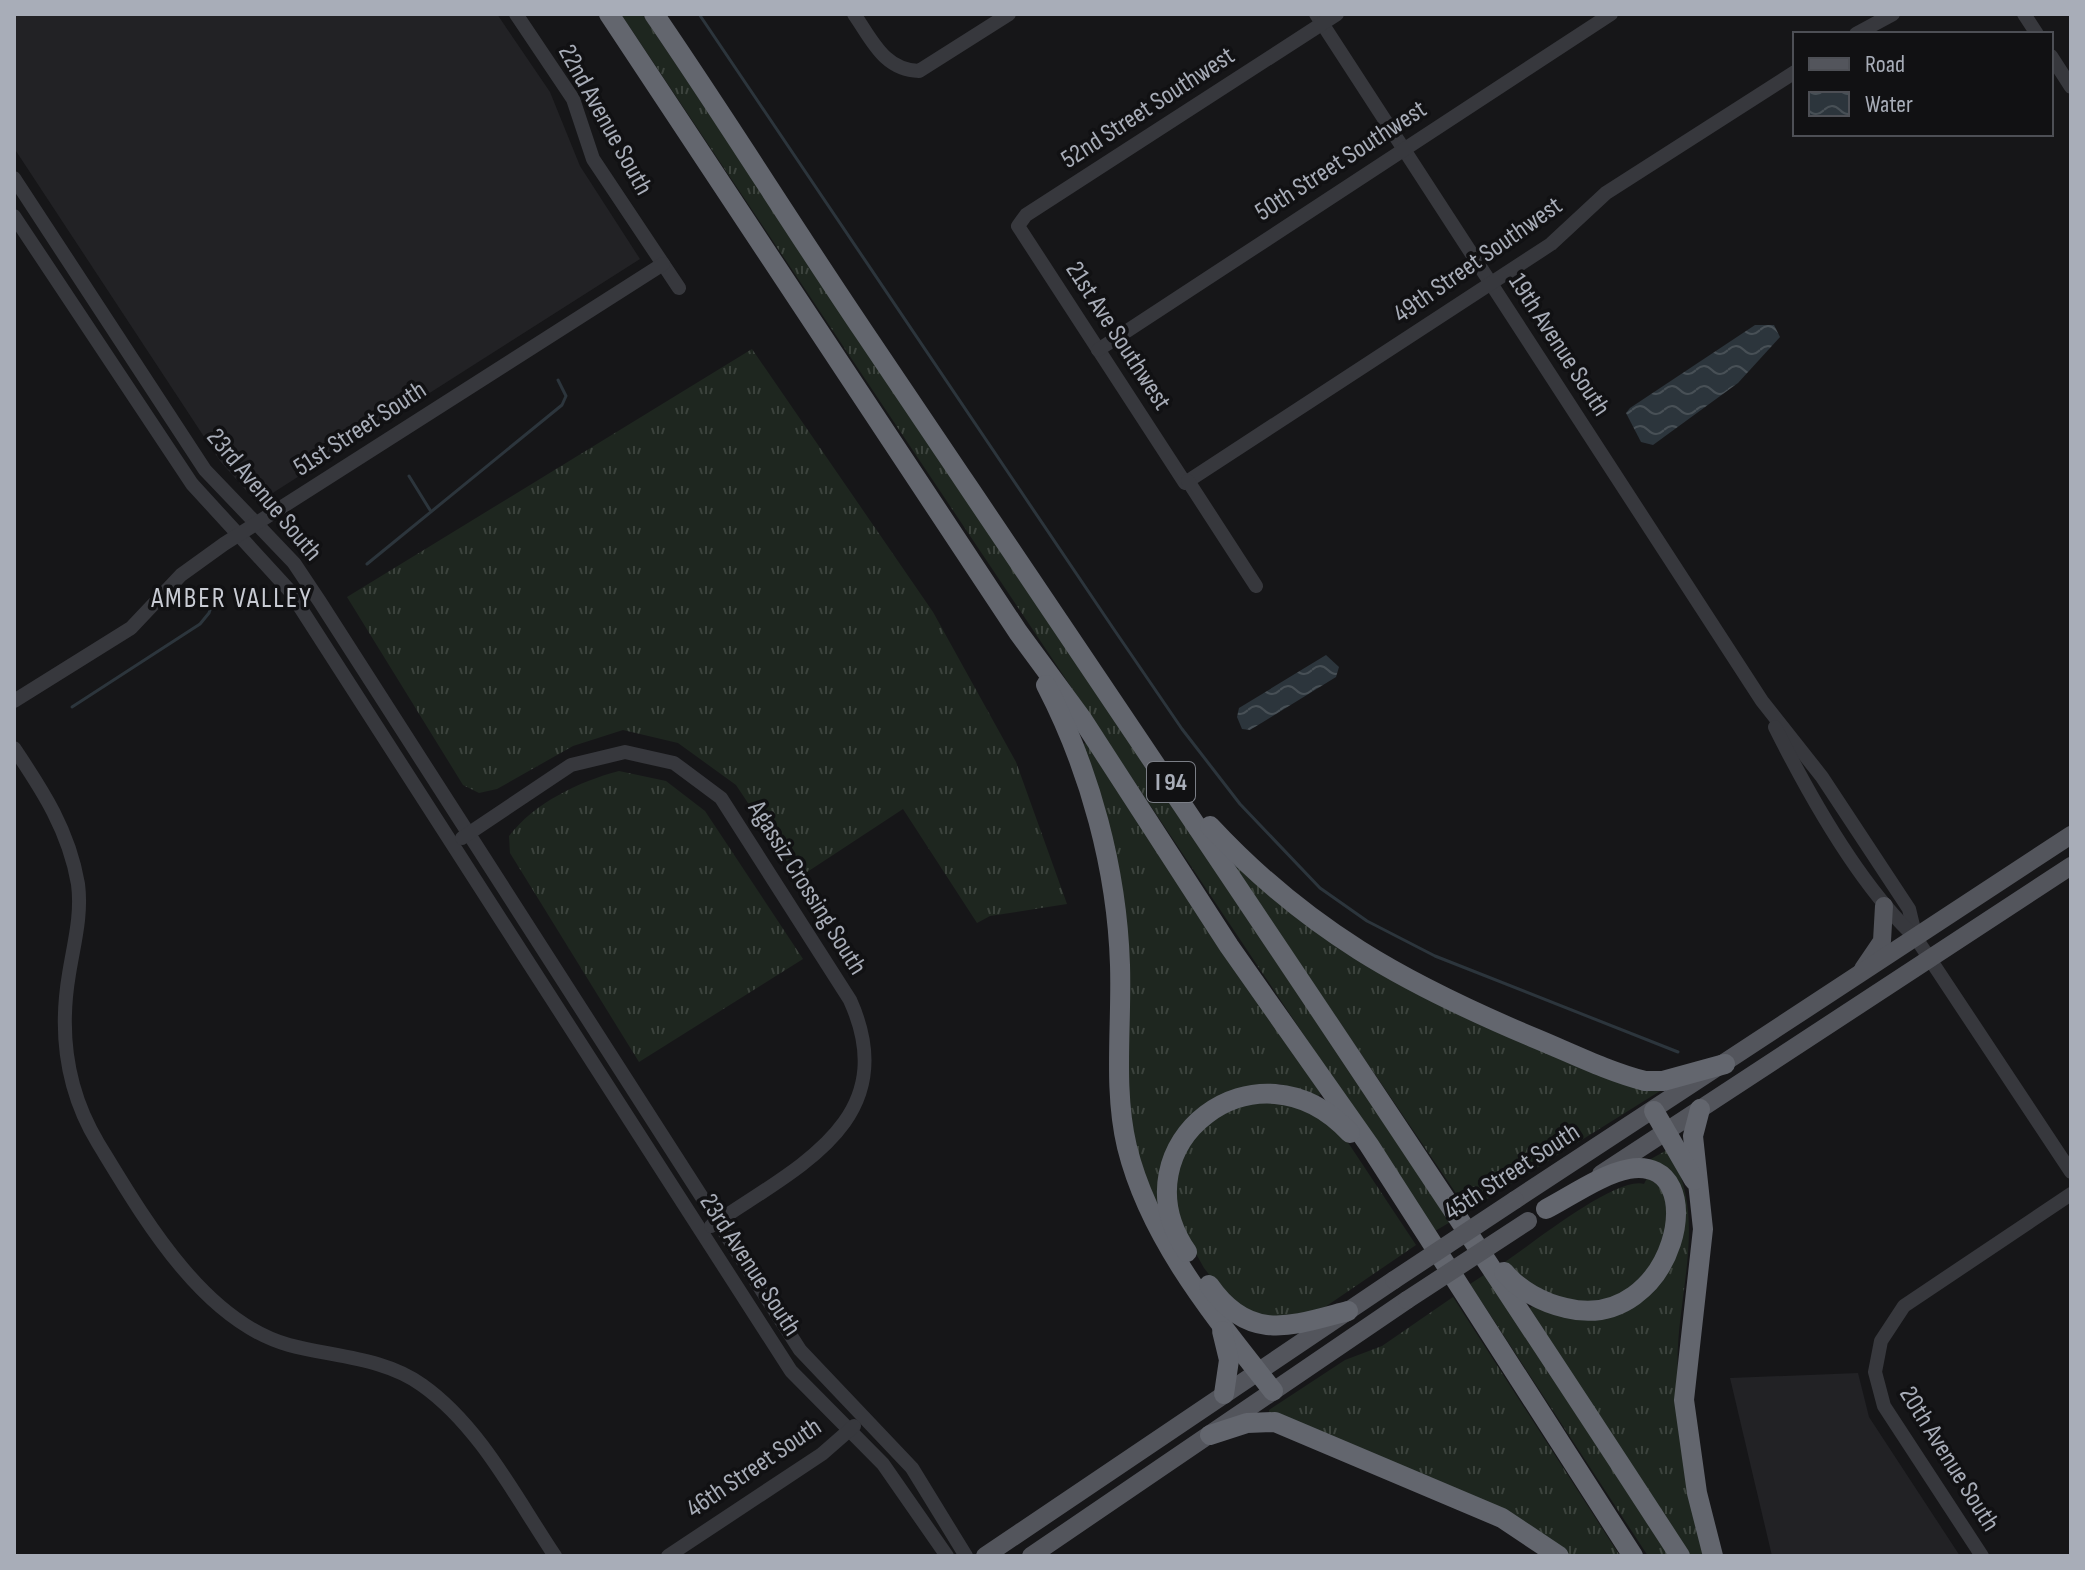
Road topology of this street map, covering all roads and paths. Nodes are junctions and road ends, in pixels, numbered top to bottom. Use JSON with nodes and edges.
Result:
{"nodes":[{"id":1,"x":516,"y":14,"type":"edge"},
{"id":2,"x":609,"y":14,"type":"edge"},
{"id":3,"x":854,"y":14,"type":"edge"},
{"id":4,"x":1009,"y":14,"type":"edge"},
{"id":5,"x":1337,"y":14,"type":"edge"},
{"id":6,"x":1611,"y":14,"type":"edge"},
{"id":7,"x":1893,"y":14,"type":"edge"},
{"id":8,"x":2024,"y":14,"type":"edge"},
{"id":9,"x":657,"y":18,"type":"edge"},
{"id":10,"x":1319,"y":19,"type":"edge"},
{"id":11,"x":1860,"y":32,"type":"edge"},
{"id":12,"x":2036,"y":32,"type":"edge"},
{"id":13,"x":2053,"y":59,"type":"edge"},
{"id":14,"x":1793,"y":73,"type":"edge"},
{"id":15,"x":2071,"y":87,"type":"edge"},
{"id":16,"x":1404,"y":148,"type":"junction"},
{"id":17,"x":14,"y":178,"type":"edge"},
{"id":18,"x":1026,"y":215,"type":"joint"},
{"id":19,"x":14,"y":216,"type":"edge"},
{"id":20,"x":663,"y":264,"type":"junction"},
{"id":21,"x":1491,"y":284,"type":"junction"},
{"id":22,"x":679,"y":288,"type":"dead end"},
{"id":23,"x":1098,"y":350,"type":"junction"},
{"id":24,"x":1186,"y":482,"type":"junction"},
{"id":25,"x":257,"y":524,"type":"junction"},
{"id":26,"x":239,"y":535,"type":"junction"},
{"id":27,"x":1256,"y":586,"type":"dead end"},
{"id":28,"x":1018,"y":632,"type":"junction"},
{"id":29,"x":14,"y":701,"type":"edge"},
{"id":30,"x":1762,"y":701,"type":"junction"},
{"id":31,"x":14,"y":748,"type":"edge"},
{"id":32,"x":1175,"y":788,"type":"junction"},
{"id":33,"x":467,"y":835,"type":"junction"},
{"id":34,"x":2071,"y":835,"type":"edge"},
{"id":35,"x":451,"y":846,"type":"junction"},
{"id":36,"x":2071,"y":866,"type":"edge"},
{"id":37,"x":1884,"y":906,"type":"junction"},
{"id":38,"x":495,"y":914,"type":"junction"},
{"id":39,"x":1916,"y":938,"type":"junction"},
{"id":40,"x":1931,"y":961,"type":"junction"},
{"id":41,"x":551,"y":965,"type":"junction"},
{"id":42,"x":1858,"y":977,"type":"junction"},
{"id":43,"x":537,"y":980,"type":"junction"},
{"id":44,"x":586,"y":1019,"type":"junction"},
{"id":45,"x":1725,"y":1064,"type":"junction"},
{"id":46,"x":1700,"y":1109,"type":"junction"},
{"id":47,"x":1654,"y":1111,"type":"junction"},
{"id":48,"x":1667,"y":1132,"type":"junction"},
{"id":49,"x":1386,"y":1172,"type":"junction"},
{"id":50,"x":2071,"y":1172,"type":"edge"},
{"id":51,"x":2071,"y":1194,"type":"edge"},
{"id":52,"x":1701,"y":1195,"type":"junction"},
{"id":53,"x":1447,"y":1201,"type":"junction"},
{"id":54,"x":1546,"y":1209,"type":"junction"},
{"id":55,"x":718,"y":1222,"type":"junction"},
{"id":56,"x":701,"y":1233,"type":"junction"},
{"id":57,"x":1348,"y":1311,"type":"junction"},
{"id":58,"x":1216,"y":1316,"type":"junction"},
{"id":59,"x":1258,"y":1371,"type":"junction"},
{"id":60,"x":1273,"y":1391,"type":"junction"},
{"id":61,"x":1224,"y":1394,"type":"junction"},
{"id":62,"x":865,"y":1417,"type":"junction"},
{"id":63,"x":849,"y":1431,"type":"junction"},
{"id":64,"x":1210,"y":1435,"type":"junction"},
{"id":65,"x":555,"y":1556,"type":"edge"},
{"id":66,"x":668,"y":1556,"type":"edge"},
{"id":67,"x":947,"y":1556,"type":"edge"},
{"id":68,"x":966,"y":1556,"type":"edge"},
{"id":69,"x":985,"y":1556,"type":"edge"},
{"id":70,"x":1031,"y":1556,"type":"edge"},
{"id":71,"x":1559,"y":1556,"type":"edge"},
{"id":72,"x":1633,"y":1556,"type":"edge"},
{"id":73,"x":1680,"y":1556,"type":"edge"},
{"id":74,"x":1713,"y":1556,"type":"edge"},
{"id":75,"x":1982,"y":1556,"type":"edge"}],
"edges":[{"from":1,"to":20,"type":"street","name":"22nd Avenue South"},
{"from":2,"to":28,"type":"highway","number":"I 94"},
{"from":3,"to":4,"type":"street"},
{"from":5,"to":10,"type":"street","name":"52nd Street Southwest"},
{"from":6,"to":16,"type":"street","name":"50th Street Southwest"},
{"from":7,"to":11,"type":"street"},
{"from":8,"to":12,"type":"street"},
{"from":9,"to":32,"type":"highway","number":"I 94"},
{"from":10,"to":16,"type":"street","name":"19th Avenue South"},
{"from":10,"to":18,"type":"street","name":"52nd Street Southwest"},
{"from":13,"to":15,"type":"street"},
{"from":14,"to":21,"type":"street","name":"49th Street Southwest"},
{"from":16,"to":21,"type":"street","name":"19th Avenue South"},
{"from":16,"to":23,"type":"street","name":"50th Street Southwest"},
{"from":17,"to":25,"type":"street","name":"23rd Avenue South"},
{"from":18,"to":23,"type":"street","name":"21st Ave Southwest"},
{"from":19,"to":26,"type":"street","name":"23rd Avenue South"},
{"from":20,"to":22,"type":"street","name":"22nd Avenue South"},
{"from":20,"to":25,"type":"street","name":"51st Street South"},
{"from":21,"to":24,"type":"street","name":"49th Street Southwest"},
{"from":21,"to":30,"type":"street","name":"19th Avenue South"},
{"from":23,"to":24,"type":"street","name":"21st Ave Southwest"},
{"from":24,"to":27,"type":"street","name":"21st Ave Southwest"},
{"from":25,"to":26,"type":"street","name":"51st Street South"},
{"from":25,"to":33,"type":"street","name":"23rd Avenue South"},
{"from":26,"to":29,"type":"street","name":"51st Street South"},
{"from":26,"to":35,"type":"street","name":"23rd Avenue South"},
{"from":28,"to":49,"type":"highway","number":"I 94"},
{"from":28,"to":58,"type":"highway"},
{"from":30,"to":37,"type":"street","name":"19th Avenue South"},
{"from":30,"to":39,"type":"street","name":"19th Avenue South"},
{"from":31,"to":65,"type":"street"},
{"from":32,"to":45,"type":"highway"},
{"from":32,"to":53,"type":"highway","number":"I 94"},
{"from":33,"to":35,"type":"street","name":"Agassiz Crossing South"},
{"from":33,"to":41,"type":"street","name":"23rd Avenue South"},
{"from":33,"to":55,"type":"street","name":"Agassiz Crossing South"},
{"from":34,"to":39,"type":"main road","name":"45th Street South"},
{"from":35,"to":38,"type":"street","name":"23rd Avenue South"},
{"from":36,"to":40,"type":"main road","name":"45th Street South"},
{"from":37,"to":39,"type":"street","name":"19th Avenue South"},
{"from":37,"to":42,"type":"main road"},
{"from":38,"to":41,"type":"street","name":"23rd Avenue South"},
{"from":38,"to":43,"type":"street","name":"23rd Avenue South"},
{"from":39,"to":40,"type":"street","name":"19th Avenue South"},
{"from":39,"to":42,"type":"main road","name":"45th Street South"},
{"from":40,"to":46,"type":"main road","name":"45th Street South"},
{"from":40,"to":50,"type":"street","name":"19th Avenue South"},
{"from":41,"to":44,"type":"street","name":"23rd Avenue South"},
{"from":42,"to":45,"type":"main road","name":"45th Street South"},
{"from":43,"to":44,"type":"street","name":"23rd Avenue South"},
{"from":43,"to":56,"type":"street","name":"23rd Avenue South"},
{"from":44,"to":55,"type":"street","name":"23rd Avenue South"},
{"from":45,"to":47,"type":"main road","name":"45th Street South"},
{"from":46,"to":48,"type":"main road","name":"45th Street South"},
{"from":46,"to":52,"type":"highway"},
{"from":47,"to":48,"type":"highway"},
{"from":47,"to":57,"type":"main road","name":"45th Street South","bridge":true},
{"from":48,"to":52,"type":"highway"},
{"from":48,"to":54,"type":"main road","name":"45th Street South"},
{"from":49,"to":57,"type":"highway"},
{"from":49,"to":72,"type":"highway","number":"I 94"},
{"from":51,"to":75,"type":"street","name":"20th Avenue South"},
{"from":52,"to":74,"type":"highway"},
{"from":53,"to":54,"type":"highway"},
{"from":53,"to":73,"type":"highway","number":"I 94"},
{"from":54,"to":60,"type":"main road","name":"45th Street South","bridge":true},
{"from":55,"to":56,"type":"street","name":"Agassiz Crossing South"},
{"from":55,"to":62,"type":"street","name":"23rd Avenue South"},
{"from":56,"to":63,"type":"street","name":"23rd Avenue South"},
{"from":57,"to":59,"type":"main road","name":"45th Street South"},
{"from":58,"to":59,"type":"highway"},
{"from":58,"to":61,"type":"highway"},
{"from":59,"to":60,"type":"highway"},
{"from":59,"to":61,"type":"main road","name":"45th Street South"},
{"from":60,"to":64,"type":"main road","name":"45th Street South"},
{"from":61,"to":69,"type":"main road","name":"45th Street South"},
{"from":62,"to":63,"type":"street","name":"46th Street South"},
{"from":62,"to":68,"type":"street","name":"23rd Avenue South"},
{"from":63,"to":66,"type":"street","name":"46th Street South"},
{"from":63,"to":67,"type":"street","name":"23rd Avenue South"},
{"from":64,"to":70,"type":"main road","name":"45th Street South"},
{"from":64,"to":71,"type":"highway"}]}
